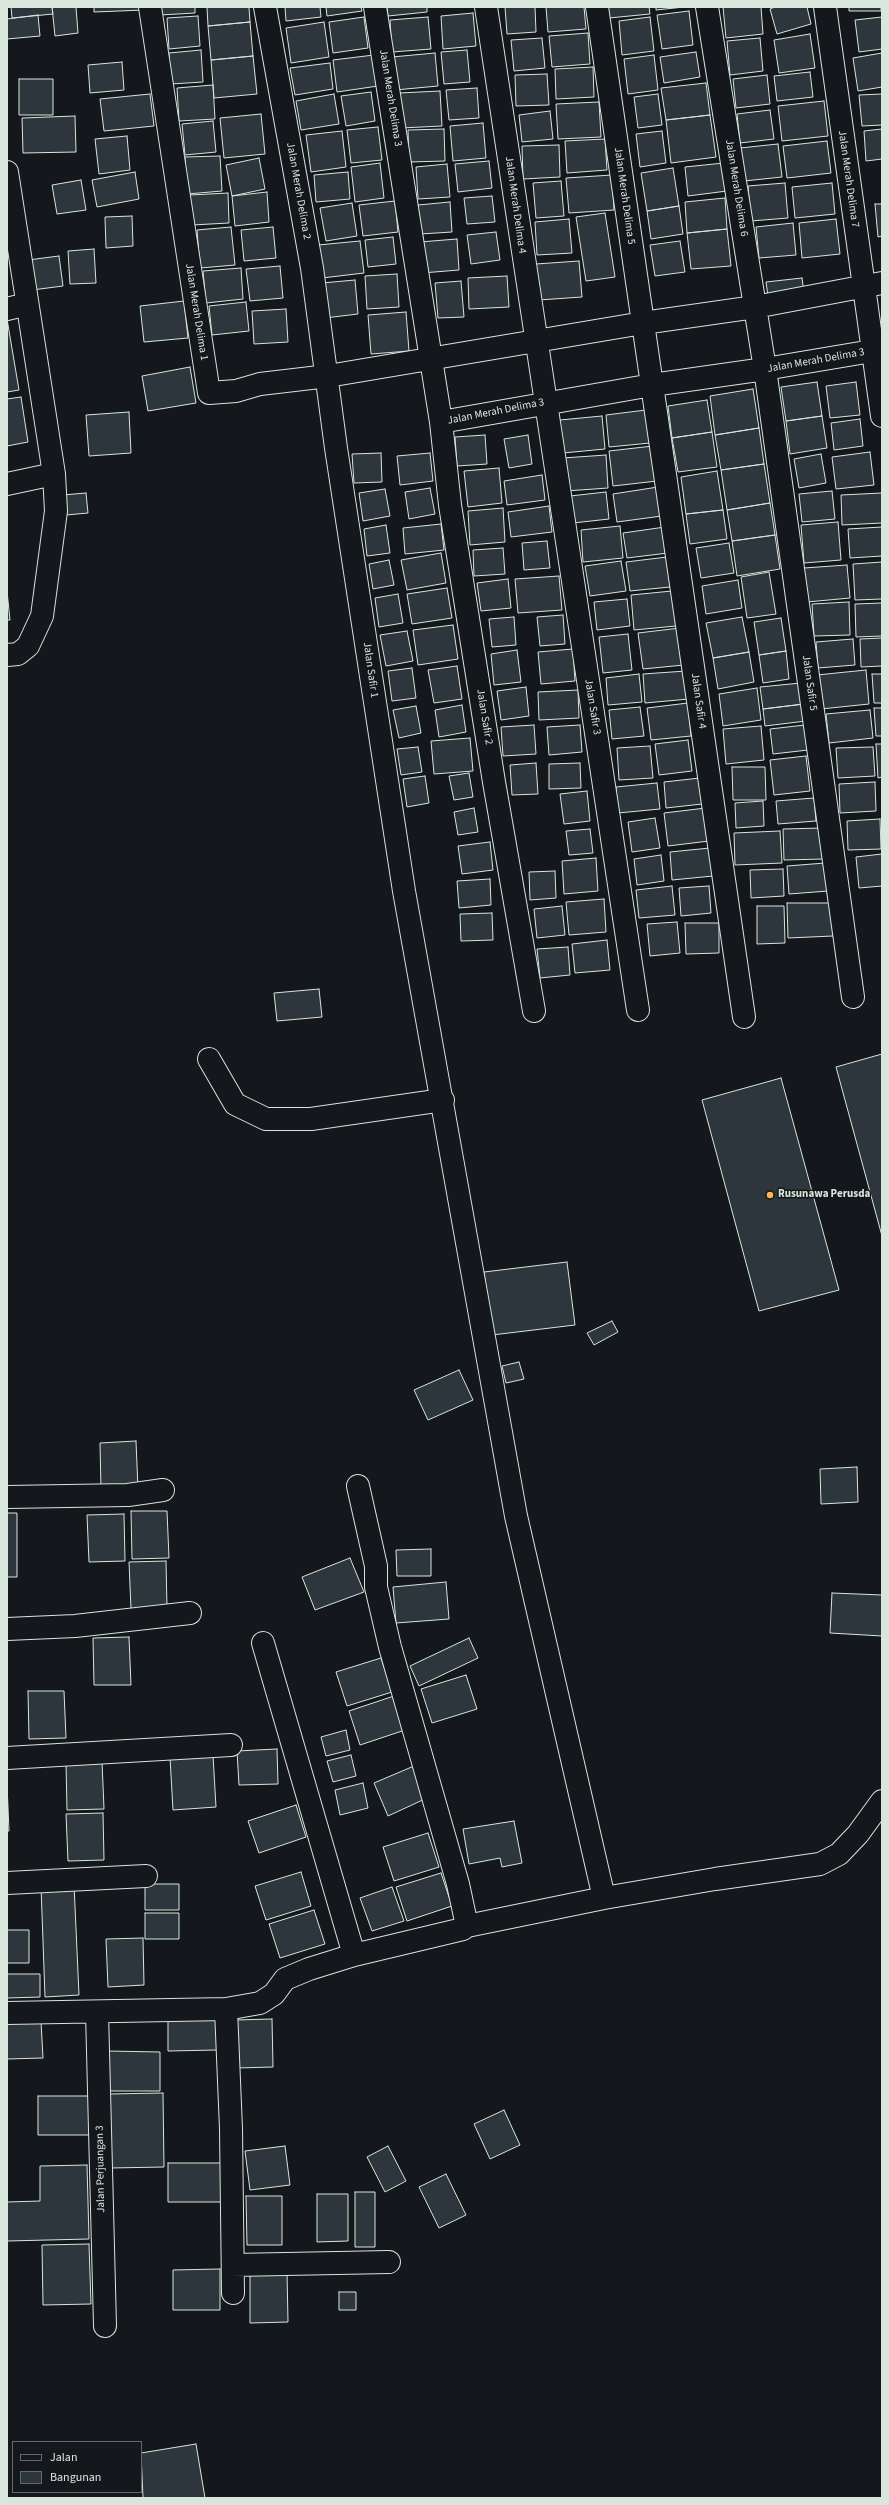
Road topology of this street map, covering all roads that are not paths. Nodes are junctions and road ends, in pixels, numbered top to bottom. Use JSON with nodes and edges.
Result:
{"nodes":[{"id":1,"x":150,"y":7,"type":"edge"},
{"id":2,"x":265,"y":7,"type":"edge"},
{"id":3,"x":375,"y":7,"type":"edge"},
{"id":4,"x":486,"y":7,"type":"edge"},
{"id":5,"x":597,"y":7,"type":"edge"},
{"id":6,"x":707,"y":7,"type":"edge"},
{"id":7,"x":825,"y":7,"type":"edge"},
{"id":8,"x":7,"y":172,"type":"edge"},
{"id":9,"x":872,"y":285,"type":"edge"},
{"id":10,"x":17,"y":306,"type":"edge"},
{"id":11,"x":755,"y":307,"type":"junction"},
{"id":12,"x":643,"y":323,"type":"junction"},
{"id":13,"x":535,"y":341,"type":"junction"},
{"id":14,"x":872,"y":351,"type":"junction"},
{"id":15,"x":432,"y":358,"type":"junction"},
{"id":16,"x":765,"y":370,"type":"junction"},
{"id":17,"x":328,"y":376,"type":"junction"},
{"id":18,"x":652,"y":385,"type":"junction"},
{"id":19,"x":545,"y":403,"type":"junction"},
{"id":20,"x":882,"y":416,"type":"edge"},
{"id":21,"x":441,"y":422,"type":"junction"},
{"id":22,"x":336,"y":448,"type":"joint"},
{"id":23,"x":54,"y":474,"type":"junction"},
{"id":24,"x":7,"y":484,"type":"edge"},
{"id":25,"x":7,"y":655,"type":"edge"},
{"id":26,"x":853,"y":997,"type":"dead end"},
{"id":27,"x":638,"y":1010,"type":"dead end"},
{"id":28,"x":534,"y":1011,"type":"dead end"},
{"id":29,"x":744,"y":1017,"type":"dead end"},
{"id":30,"x":209,"y":1059,"type":"dead end"},
{"id":31,"x":443,"y":1100,"type":"junction"},
{"id":32,"x":358,"y":1486,"type":"dead end"},
{"id":33,"x":163,"y":1490,"type":"dead end"},
{"id":34,"x":7,"y":1497,"type":"edge"},
{"id":35,"x":190,"y":1613,"type":"dead end"},
{"id":36,"x":7,"y":1629,"type":"edge"},
{"id":37,"x":263,"y":1643,"type":"dead end"},
{"id":38,"x":231,"y":1745,"type":"dead end"},
{"id":39,"x":7,"y":1758,"type":"edge"},
{"id":40,"x":882,"y":1801,"type":"edge"},
{"id":41,"x":146,"y":1876,"type":"dead end"},
{"id":42,"x":7,"y":1884,"type":"edge"},
{"id":43,"x":604,"y":1898,"type":"junction"},
{"id":44,"x":467,"y":1926,"type":"junction"},
{"id":45,"x":354,"y":1954,"type":"junction"},
{"id":46,"x":226,"y":2009,"type":"junction"},
{"id":47,"x":98,"y":2012,"type":"junction"},
{"id":48,"x":7,"y":2013,"type":"edge"},
{"id":49,"x":389,"y":2262,"type":"dead end"},
{"id":50,"x":233,"y":2265,"type":"junction"},
{"id":51,"x":233,"y":2292,"type":"dead end"},
{"id":52,"x":105,"y":2326,"type":"dead end"}],
"edges":[{"from":1,"to":17,"type":"street","name":"Jalan Merah Delima 1"},
{"from":2,"to":17,"type":"street","name":"Jalan Merah Delima 2"},
{"from":3,"to":15,"type":"street","name":"Jalan Merah Delima 3"},
{"from":4,"to":13,"type":"street","name":"Jalan Merah Delima 4"},
{"from":5,"to":12,"type":"street","name":"Jalan Merah Delima 5"},
{"from":6,"to":11,"type":"street","name":"Jalan Merah Delima 6"},
{"from":7,"to":9,"type":"street","name":"Jalan Merah Delima 7"},
{"from":8,"to":10,"type":"street"},
{"from":9,"to":11,"type":"street","name":"Jalan Merah Delima 1"},
{"from":9,"to":14,"type":"street","name":"Jalan Merah Delima 7"},
{"from":10,"to":23,"type":"street"},
{"from":11,"to":12,"type":"street","name":"Jalan Merah Delima 1"},
{"from":11,"to":16,"type":"street","name":"Jalan Merah Delima 6"},
{"from":12,"to":13,"type":"street","name":"Jalan Merah Delima 1"},
{"from":12,"to":18,"type":"street","name":"Jalan Merah Delima 5"},
{"from":13,"to":15,"type":"street","name":"Jalan Merah Delima 1"},
{"from":13,"to":19,"type":"street","name":"Jalan Merah Delima 4"},
{"from":14,"to":16,"type":"street","name":"Jalan Merah Delima 3"},
{"from":14,"to":20,"type":"street","name":"Jalan Merah Delima 7"},
{"from":15,"to":17,"type":"street","name":"Jalan Merah Delima 1"},
{"from":15,"to":21,"type":"street","name":"Jalan Merah Delima 3"},
{"from":16,"to":18,"type":"street","name":"Jalan Merah Delima 3"},
{"from":16,"to":26,"type":"street","name":"Jalan Safir 5"},
{"from":17,"to":22,"type":"street","name":"Jalan Merah Delima 2"},
{"from":18,"to":19,"type":"street","name":"Jalan Merah Delima 3"},
{"from":18,"to":29,"type":"street","name":"Jalan Safir 4"},
{"from":19,"to":21,"type":"street","name":"Jalan Merah Delima 3"},
{"from":19,"to":27,"type":"street","name":"Jalan Safir 3"},
{"from":21,"to":28,"type":"street","name":"Jalan Safir 2"},
{"from":22,"to":31,"type":"street","name":"Jalan Safir 1"},
{"from":23,"to":24,"type":"street"},
{"from":23,"to":25,"type":"street"},
{"from":30,"to":31,"type":"street"},
{"from":31,"to":43,"type":"street","name":"Jalan Safir 1"},
{"from":32,"to":44,"type":"street"},
{"from":33,"to":34,"type":"street"},
{"from":35,"to":36,"type":"street"},
{"from":37,"to":45,"type":"street"},
{"from":38,"to":39,"type":"street"},
{"from":40,"to":43,"type":"street"},
{"from":41,"to":42,"type":"street"},
{"from":43,"to":44,"type":"street"},
{"from":44,"to":45,"type":"street"},
{"from":45,"to":46,"type":"street"},
{"from":46,"to":47,"type":"street"},
{"from":46,"to":50,"type":"street"},
{"from":47,"to":48,"type":"street"},
{"from":47,"to":52,"type":"street","name":"Jalan Perjuangan 3"},
{"from":49,"to":50,"type":"street"},
{"from":50,"to":51,"type":"street"}]}
